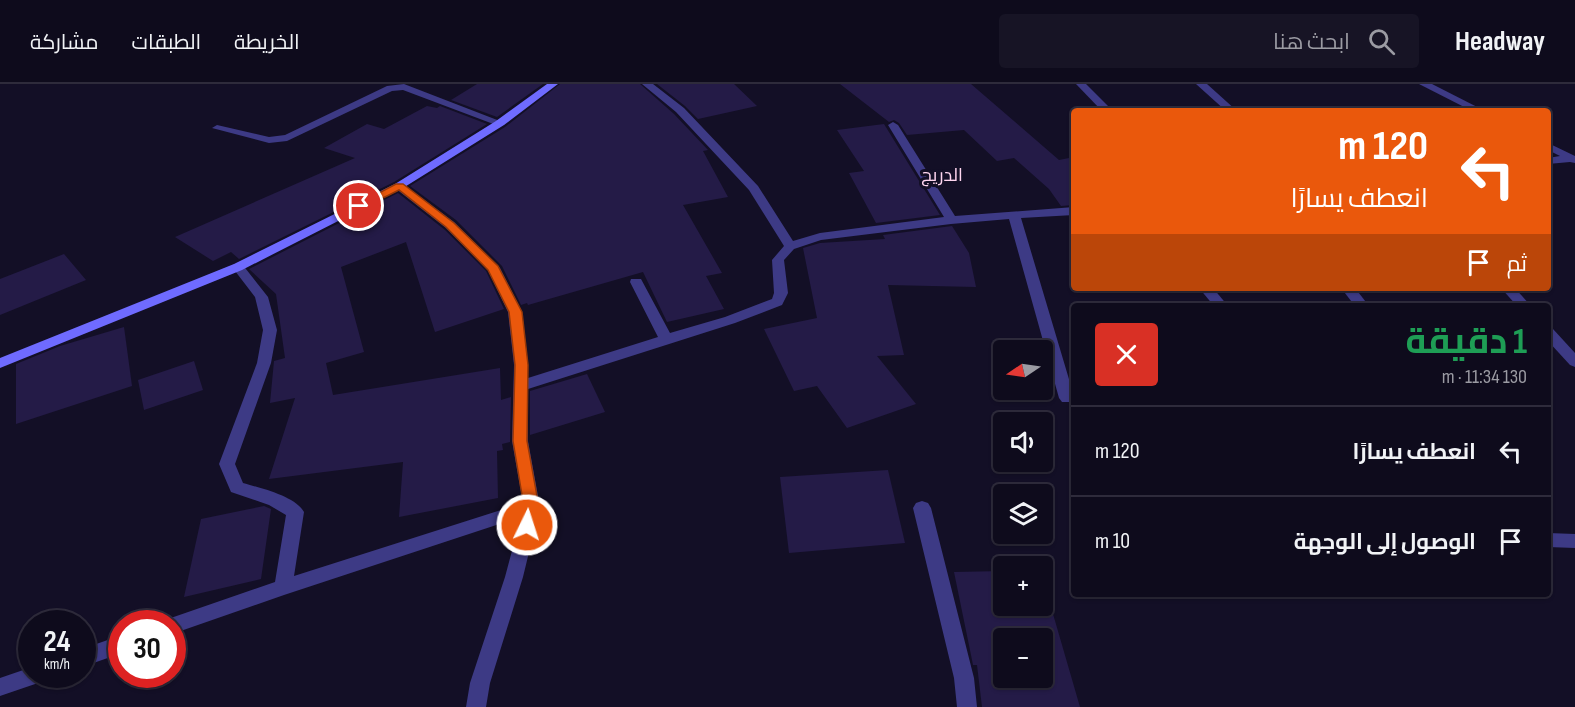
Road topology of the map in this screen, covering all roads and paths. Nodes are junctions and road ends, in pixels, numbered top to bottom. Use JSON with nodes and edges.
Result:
{"nodes":[{"id":1,"x":554,"y":84,"type":"edge"},
{"id":2,"x":647,"y":84,"type":"edge"},
{"id":3,"x":1081,"y":84,"type":"edge"},
{"id":4,"x":1201,"y":84,"type":"edge"},
{"id":5,"x":1425,"y":84,"type":"edge"},
{"id":6,"x":1105,"y":108,"type":"edge"},
{"id":7,"x":1229,"y":108,"type":"edge"},
{"id":8,"x":1474,"y":108,"type":"edge"},
{"id":9,"x":500,"y":123,"type":"junction"},
{"id":10,"x":893,"y":125,"type":"dead end"},
{"id":11,"x":217,"y":128,"type":"dead end"},
{"id":12,"x":1551,"y":148,"type":"edge"},
{"id":13,"x":1574,"y":159,"type":"edge"},
{"id":14,"x":1551,"y":161,"type":"edge"},
{"id":15,"x":399,"y":186,"type":"junction"},
{"id":16,"x":1071,"y":210,"type":"edge"},
{"id":17,"x":1014,"y":216,"type":"junction"},
{"id":18,"x":951,"y":219,"type":"junction"},
{"id":19,"x":790,"y":246,"type":"junction"},
{"id":20,"x":238,"y":267,"type":"junction"},
{"id":21,"x":636,"y":282,"type":"dead end"},
{"id":22,"x":1208,"y":291,"type":"edge"},
{"id":23,"x":1350,"y":291,"type":"edge"},
{"id":24,"x":1511,"y":291,"type":"edge"},
{"id":25,"x":1218,"y":303,"type":"edge"},
{"id":26,"x":1360,"y":303,"type":"edge"},
{"id":27,"x":1521,"y":303,"type":"edge"},
{"id":28,"x":1551,"y":335,"type":"edge"},
{"id":29,"x":666,"y":339,"type":"junction"},
{"id":30,"x":1575,"y":362,"type":"edge"},
{"id":31,"x":0,"y":363,"type":"edge"},
{"id":32,"x":521,"y":386,"type":"junction"},
{"id":33,"x":1068,"y":398,"type":"dead end"},
{"id":34,"x":532,"y":507,"type":"junction"},
{"id":35,"x":922,"y":508,"type":"dead end"},
{"id":36,"x":1551,"y":540,"type":"edge"},
{"id":37,"x":1575,"y":541,"type":"edge"},
{"id":38,"x":284,"y":587,"type":"junction"},
{"id":39,"x":186,"y":621,"type":"edge"},
{"id":40,"x":18,"y":681,"type":"edge"},
{"id":41,"x":0,"y":687,"type":"edge"},
{"id":42,"x":476,"y":707,"type":"edge"},
{"id":43,"x":967,"y":707,"type":"edge"}],
"edges":[{"from":1,"to":9,"type":"main road"},
{"from":2,"to":19,"type":"street"},
{"from":3,"to":6,"type":"street"},
{"from":4,"to":7,"type":"street"},
{"from":5,"to":8,"type":"street"},
{"from":9,"to":11,"type":"street"},
{"from":9,"to":15,"type":"main road"},
{"from":10,"to":18,"type":"street"},
{"from":12,"to":13,"type":"street"},
{"from":13,"to":14,"type":"street"},
{"from":15,"to":20,"type":"main road"},
{"from":15,"to":32,"type":"street"},
{"from":16,"to":17,"type":"street"},
{"from":17,"to":18,"type":"street"},
{"from":17,"to":33,"type":"street"},
{"from":18,"to":19,"type":"street"},
{"from":19,"to":29,"type":"street"},
{"from":20,"to":31,"type":"main road"},
{"from":20,"to":38,"type":"street"},
{"from":21,"to":29,"type":"street"},
{"from":22,"to":25,"type":"street"},
{"from":23,"to":26,"type":"street"},
{"from":24,"to":27,"type":"street"},
{"from":28,"to":30,"type":"street"},
{"from":29,"to":32,"type":"street"},
{"from":32,"to":34,"type":"street"},
{"from":34,"to":38,"type":"street"},
{"from":34,"to":42,"type":"street"},
{"from":35,"to":43,"type":"street"},
{"from":36,"to":37,"type":"street"},
{"from":38,"to":39,"type":"street"},
{"from":40,"to":41,"type":"street"}]}
